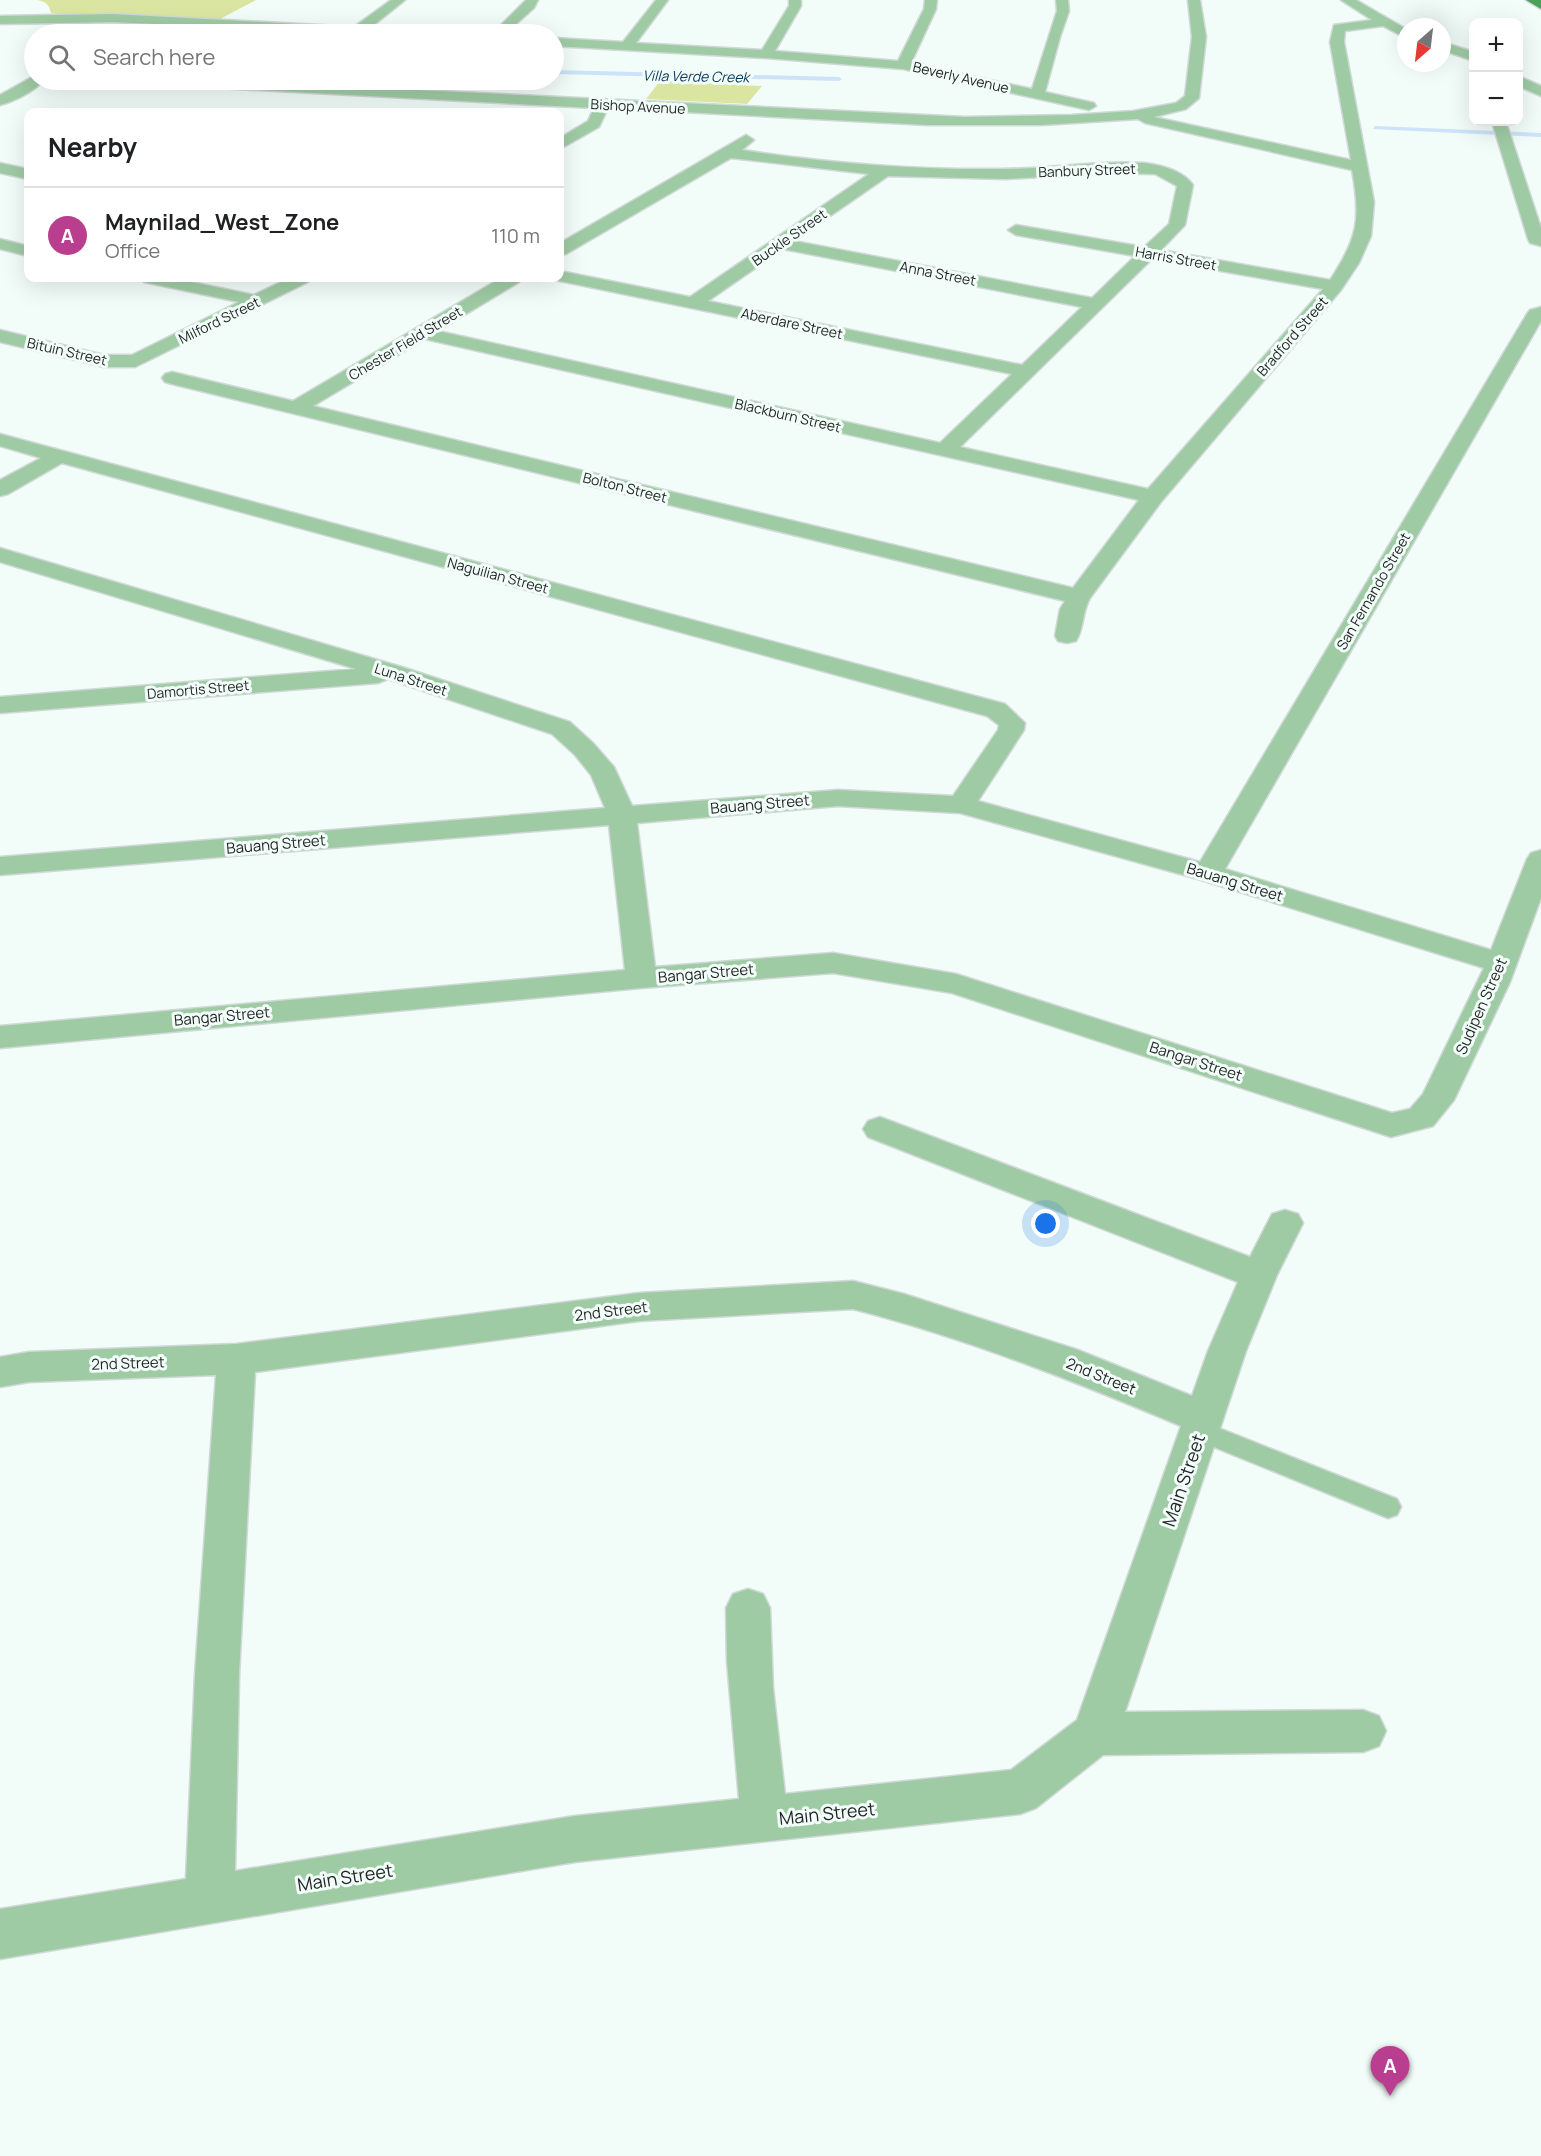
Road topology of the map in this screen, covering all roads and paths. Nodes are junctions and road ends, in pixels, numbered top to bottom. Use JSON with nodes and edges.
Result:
{"nodes":[{"id":1,"x":399,"y":0,"type":"edge"},
{"id":2,"x":532,"y":0,"type":"edge"},
{"id":3,"x":662,"y":0,"type":"edge"},
{"id":4,"x":795,"y":0,"type":"edge"},
{"id":5,"x":931,"y":0,"type":"edge"},
{"id":6,"x":1062,"y":0,"type":"edge"},
{"id":7,"x":1194,"y":0,"type":"edge"},
{"id":8,"x":1347,"y":0,"type":"edge"},
{"id":9,"x":1532,"y":0,"type":"edge"},
{"id":10,"x":39,"y":4,"type":"dead end"},
{"id":11,"x":1541,"y":5,"type":"edge"},
{"id":12,"x":246,"y":14,"type":"dead end"},
{"id":13,"x":42,"y":19,"type":"junction"},
{"id":14,"x":0,"y":20,"type":"edge"},
{"id":15,"x":1383,"y":22,"type":"junction"},
{"id":16,"x":228,"y":23,"type":"junction"},
{"id":17,"x":244,"y":24,"type":"edge"},
{"id":18,"x":366,"y":24,"type":"edge"},
{"id":19,"x":509,"y":24,"type":"edge"},
{"id":20,"x":1397,"y":29,"type":"edge"},
{"id":21,"x":564,"y":43,"type":"edge"},
{"id":22,"x":627,"y":46,"type":"junction"},
{"id":23,"x":1451,"y":49,"type":"edge"},
{"id":24,"x":766,"y":54,"type":"junction"},
{"id":25,"x":1469,"y":56,"type":"edge"},
{"id":26,"x":903,"y":65,"type":"junction"},
{"id":27,"x":1523,"y":80,"type":"edge"},
{"id":28,"x":1541,"y":80,"type":"edge"},
{"id":29,"x":1523,"y":82,"type":"edge"},
{"id":30,"x":24,"y":89,"type":"edge"},
{"id":31,"x":335,"y":90,"type":"edge"},
{"id":32,"x":1541,"y":92,"type":"edge"},
{"id":33,"x":1037,"y":95,"type":"junction"},
{"id":34,"x":0,"y":101,"type":"edge"},
{"id":35,"x":603,"y":104,"type":"junction"},
{"id":36,"x":756,"y":111,"type":"junction"},
{"id":37,"x":1133,"y":116,"type":"junction"},
{"id":38,"x":1500,"y":130,"type":"edge"},
{"id":39,"x":564,"y":142,"type":"edge"},
{"id":40,"x":729,"y":153,"type":"junction"},
{"id":41,"x":1360,"y":167,"type":"junction"},
{"id":42,"x":0,"y":168,"type":"edge"},
{"id":43,"x":884,"y":171,"type":"junction"},
{"id":44,"x":24,"y":173,"type":"edge"},
{"id":45,"x":1016,"y":230,"type":"dead end"},
{"id":46,"x":1541,"y":242,"type":"edge"},
{"id":47,"x":780,"y":243,"type":"junction"},
{"id":48,"x":0,"y":244,"type":"edge"},
{"id":49,"x":564,"y":248,"type":"edge"},
{"id":50,"x":24,"y":250,"type":"edge"},
{"id":51,"x":1148,"y":253,"type":"junction"},
{"id":52,"x":564,"y":277,"type":"edge"},
{"id":53,"x":169,"y":282,"type":"edge"},
{"id":54,"x":294,"y":282,"type":"edge"},
{"id":55,"x":506,"y":282,"type":"edge"},
{"id":56,"x":1335,"y":286,"type":"junction"},
{"id":57,"x":257,"y":301,"type":"junction"},
{"id":58,"x":693,"y":303,"type":"junction"},
{"id":59,"x":1096,"y":304,"type":"junction"},
{"id":60,"x":1541,"y":313,"type":"edge"},
{"id":61,"x":423,"y":333,"type":"junction"},
{"id":62,"x":0,"y":336,"type":"edge"},
{"id":63,"x":135,"y":361,"type":"joint"},
{"id":64,"x":1025,"y":371,"type":"junction"},
{"id":65,"x":172,"y":378,"type":"dead end"},
{"id":66,"x":296,"y":408,"type":"junction"},
{"id":67,"x":0,"y":440,"type":"edge"},
{"id":68,"x":945,"y":450,"type":"junction"},
{"id":69,"x":60,"y":456,"type":"junction"},
{"id":70,"x":0,"y":489,"type":"edge"},
{"id":71,"x":1153,"y":497,"type":"junction"},
{"id":72,"x":0,"y":555,"type":"edge"},
{"id":73,"x":1079,"y":597,"type":"junction"},
{"id":74,"x":1067,"y":636,"type":"dead end"},
{"id":75,"x":396,"y":673,"type":"junction"},
{"id":76,"x":0,"y":705,"type":"edge"},
{"id":77,"x":961,"y":805,"type":"junction"},
{"id":78,"x":622,"y":816,"type":"junction"},
{"id":79,"x":1541,"y":859,"type":"edge"},
{"id":80,"x":0,"y":866,"type":"edge"},
{"id":81,"x":1208,"y":873,"type":"junction"},
{"id":82,"x":1500,"y":963,"type":"junction"},
{"id":83,"x":640,"y":978,"type":"junction"},
{"id":84,"x":0,"y":1037,"type":"edge"},
{"id":85,"x":1391,"y":1125,"type":"joint"},
{"id":86,"x":880,"y":1129,"type":"dead end"},
{"id":87,"x":1285,"y":1223,"type":"dead end"},
{"id":88,"x":1259,"y":1275,"type":"junction"},
{"id":89,"x":236,"y":1359,"type":"junction"},
{"id":90,"x":0,"y":1372,"type":"edge"},
{"id":91,"x":1202,"y":1424,"type":"junction"},
{"id":92,"x":1388,"y":1507,"type":"dead end"},
{"id":93,"x":748,"y":1608,"type":"dead end"},
{"id":94,"x":1363,"y":1731,"type":"dead end"},
{"id":95,"x":1095,"y":1734,"type":"junction"},
{"id":96,"x":765,"y":1819,"type":"junction"},
{"id":97,"x":210,"y":1899,"type":"junction"},
{"id":98,"x":0,"y":1934,"type":"edge"}],
"edges":[{"from":1,"to":18,"type":"street"},
{"from":2,"to":19,"type":"street"},
{"from":3,"to":22,"type":"street"},
{"from":4,"to":24,"type":"street"},
{"from":5,"to":26,"type":"street"},
{"from":6,"to":33,"type":"street"},
{"from":7,"to":37,"type":"street"},
{"from":8,"to":15,"type":"street"},
{"from":9,"to":11,"type":"main road"},
{"from":10,"to":13,"type":"street"},
{"from":12,"to":16,"type":"street"},
{"from":13,"to":14,"type":"street"},
{"from":13,"to":16,"type":"street"},
{"from":15,"to":20,"type":"street"},
{"from":15,"to":41,"type":"street","name":"Bradford Street"},
{"from":16,"to":17,"type":"street"},
{"from":21,"to":22,"type":"street","name":"Beverly Avenue"},
{"from":22,"to":24,"type":"street","name":"Beverly Avenue"},
{"from":23,"to":25,"type":"street"},
{"from":24,"to":26,"type":"street","name":"Beverly Avenue"},
{"from":26,"to":33,"type":"street","name":"Beverly Avenue"},
{"from":27,"to":28,"type":"street"},
{"from":29,"to":32,"type":"street"},
{"from":30,"to":34,"type":"street"},
{"from":31,"to":35,"type":"street","name":"Bishop Avenue"},
{"from":33,"to":37,"type":"street","name":"Beverly Avenue"},
{"from":35,"to":36,"type":"street","name":"Bishop Avenue"},
{"from":35,"to":39,"type":"street"},
{"from":36,"to":37,"type":"street","name":"Bishop Avenue"},
{"from":36,"to":40,"type":"street"},
{"from":37,"to":41,"type":"street","name":"Beverly Avenue"},
{"from":38,"to":46,"type":"street"},
{"from":40,"to":43,"type":"street","name":"Banbury Street"},
{"from":40,"to":49,"type":"street"},
{"from":41,"to":56,"type":"street","name":"Bradford Street"},
{"from":42,"to":44,"type":"street"},
{"from":43,"to":47,"type":"street","name":"Buckle Street"},
{"from":43,"to":51,"type":"street","name":"Banbury Street"},
{"from":45,"to":51,"type":"street","name":"Harris Street"},
{"from":47,"to":58,"type":"street","name":"Buckle Street"},
{"from":47,"to":59,"type":"street","name":"Anna Street"},
{"from":48,"to":50,"type":"street"},
{"from":51,"to":56,"type":"street","name":"Harris Street"},
{"from":51,"to":59,"type":"street","name":"Banbury Street"},
{"from":52,"to":58,"type":"street","name":"Aberdare Street"},
{"from":53,"to":57,"type":"street"},
{"from":54,"to":57,"type":"street","name":"Milford Street"},
{"from":55,"to":61,"type":"street","name":"Chester Field Street"},
{"from":56,"to":71,"type":"street","name":"Bradford Street"},
{"from":57,"to":63,"type":"street","name":"Milford Street"},
{"from":58,"to":64,"type":"street","name":"Aberdare Street"},
{"from":59,"to":64,"type":"street","name":"Banbury Street"},
{"from":60,"to":81,"type":"street","name":"San Fernando Street"},
{"from":61,"to":66,"type":"street","name":"Chester Field Street"},
{"from":61,"to":68,"type":"street","name":"Blackburn Street"},
{"from":62,"to":63,"type":"street","name":"Bituin Street"},
{"from":64,"to":68,"type":"street","name":"Banbury Street"},
{"from":65,"to":66,"type":"street","name":"Bolton Street"},
{"from":66,"to":73,"type":"street","name":"Bolton Street"},
{"from":67,"to":69,"type":"street","name":"Naguilian Street"},
{"from":68,"to":71,"type":"street","name":"Blackburn Street"},
{"from":69,"to":70,"type":"street"},
{"from":69,"to":77,"type":"street","name":"Naguilian Street"},
{"from":71,"to":73,"type":"street","name":"Bradford Street"},
{"from":72,"to":75,"type":"street","name":"Luna Street"},
{"from":73,"to":74,"type":"street","name":"Bradford Street"},
{"from":75,"to":76,"type":"street","name":"Damortis Street"},
{"from":75,"to":78,"type":"street","name":"Luna Street"},
{"from":77,"to":78,"type":"street","name":"Bauang Street"},
{"from":77,"to":81,"type":"street","name":"Bauang Street"},
{"from":78,"to":80,"type":"street","name":"Bauang Street"},
{"from":78,"to":83,"type":"street","name":"Luna Street"},
{"from":79,"to":82,"type":"street","name":"Sudipen Street"},
{"from":81,"to":82,"type":"street","name":"Bauang Street"},
{"from":82,"to":85,"type":"street","name":"Sudipen Street"},
{"from":83,"to":84,"type":"street","name":"Bangar Street"},
{"from":83,"to":85,"type":"street","name":"Bangar Street"},
{"from":86,"to":88,"type":"street"},
{"from":87,"to":88,"type":"street","name":"Main Street"},
{"from":88,"to":91,"type":"street","name":"Main Street"},
{"from":89,"to":90,"type":"street","name":"2nd Street"},
{"from":89,"to":91,"type":"street","name":"2nd Street"},
{"from":89,"to":97,"type":"street"},
{"from":91,"to":92,"type":"lane"},
{"from":91,"to":95,"type":"street","name":"Main Street"},
{"from":93,"to":96,"type":"street"},
{"from":94,"to":95,"type":"street"},
{"from":95,"to":96,"type":"street","name":"Main Street"},
{"from":96,"to":97,"type":"street","name":"Main Street"},
{"from":97,"to":98,"type":"street","name":"Main Street"}]}
